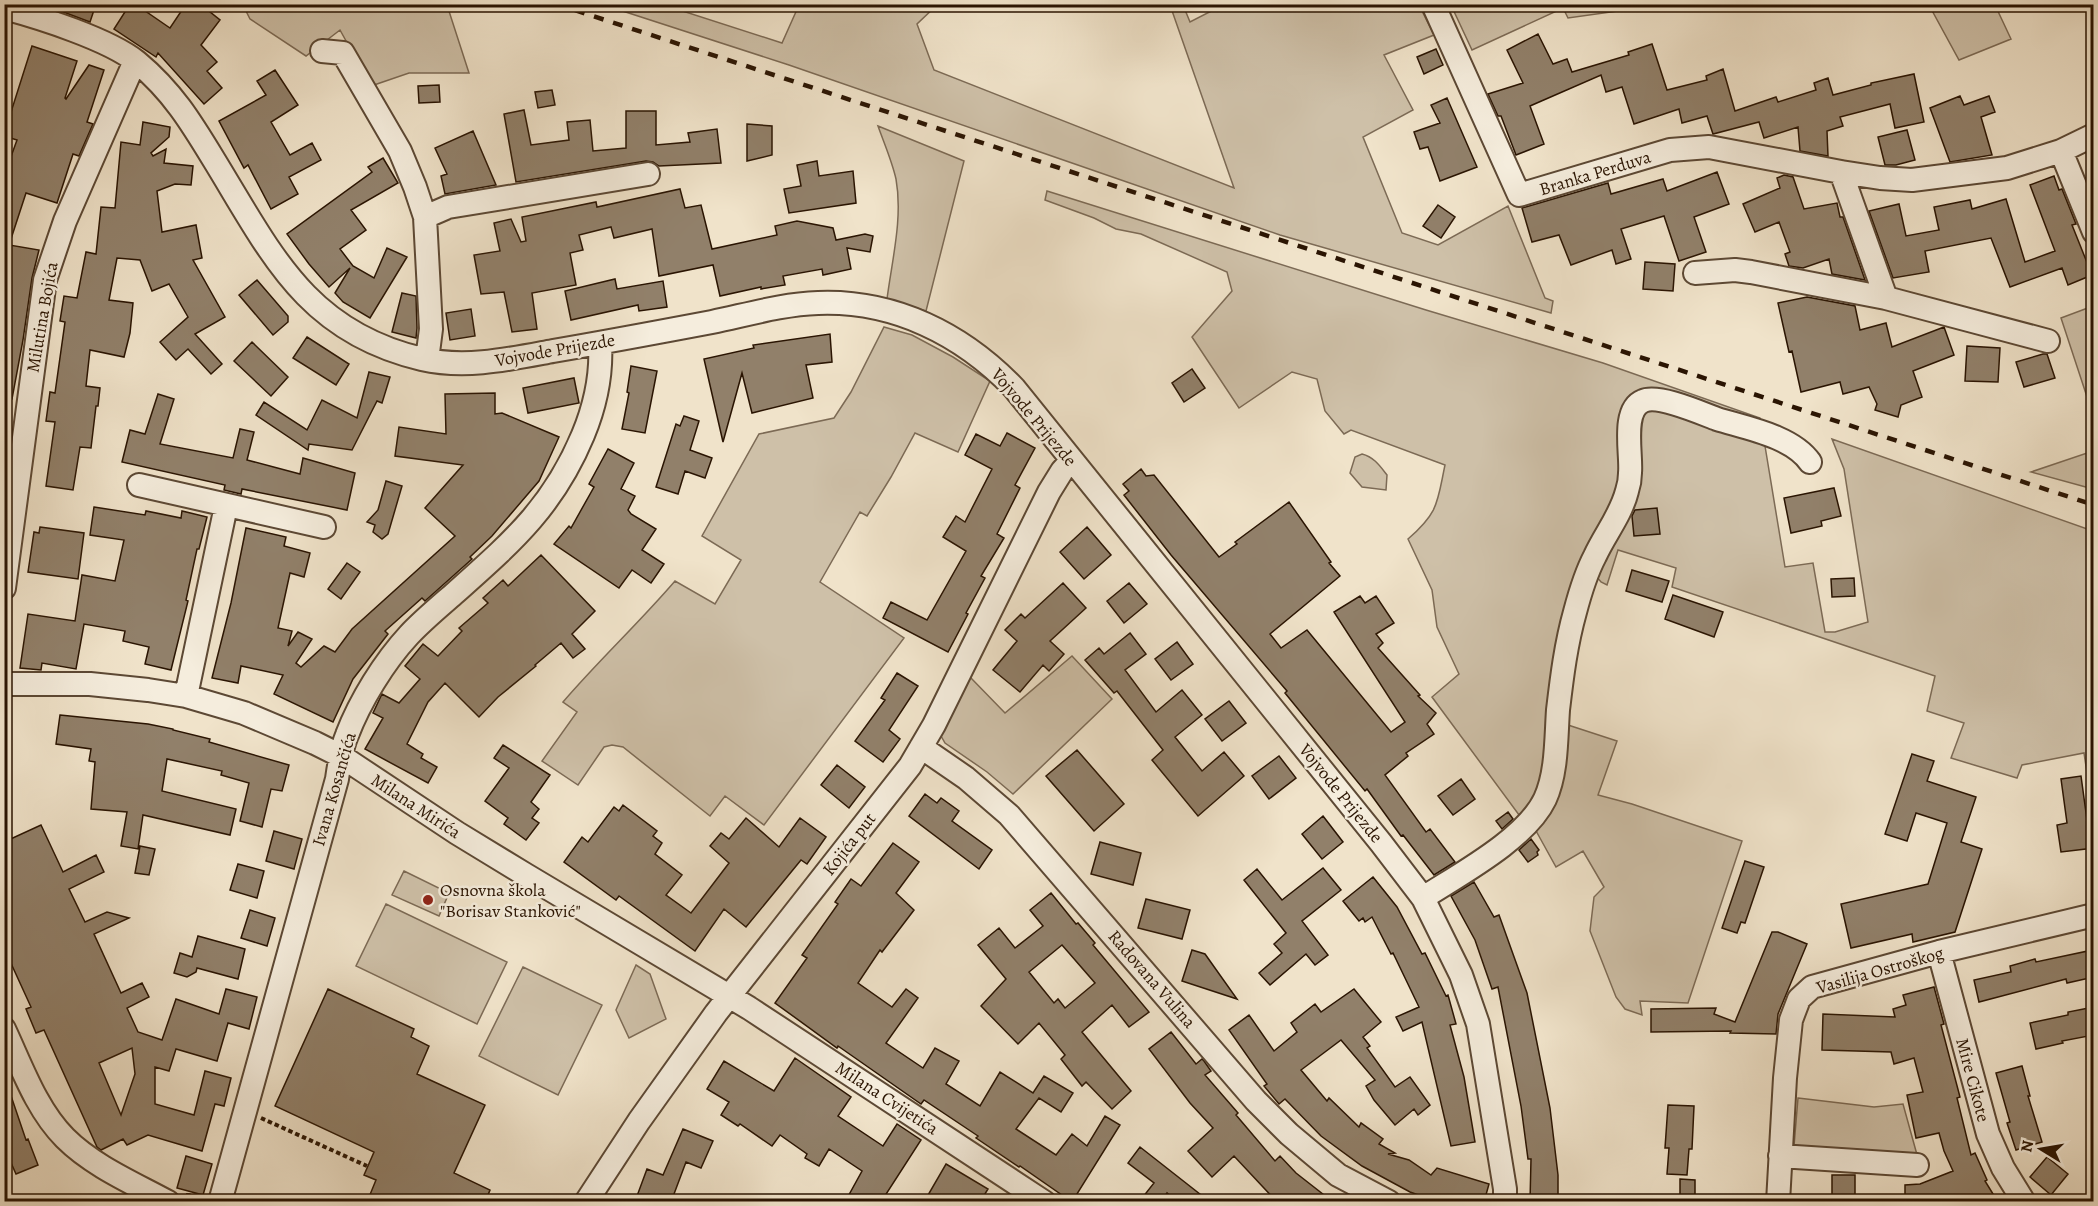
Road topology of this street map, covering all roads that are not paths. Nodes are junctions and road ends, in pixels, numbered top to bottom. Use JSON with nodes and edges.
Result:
{"nodes":[{"id":1,"x":1433,"y":4,"type":"edge"},
{"id":2,"x":4,"y":8,"type":"edge"},
{"id":3,"x":322,"y":51,"type":"dead end"},
{"id":4,"x":135,"y":61,"type":"junction"},
{"id":5,"x":2094,"y":135,"type":"edge"},
{"id":6,"x":2061,"y":151,"type":"junction"},
{"id":7,"x":1841,"y":172,"type":"junction"},
{"id":8,"x":648,"y":174,"type":"dead end"},
{"id":9,"x":425,"y":217,"type":"junction"},
{"id":10,"x":2094,"y":232,"type":"edge"},
{"id":11,"x":1695,"y":273,"type":"dead end"},
{"id":12,"x":1886,"y":298,"type":"junction"},
{"id":13,"x":2048,"y":341,"type":"dead end"},
{"id":14,"x":600,"y":343,"type":"junction"},
{"id":15,"x":427,"y":360,"type":"junction"},
{"id":16,"x":1071,"y":461,"type":"junction"},
{"id":17,"x":1810,"y":462,"type":"dead end"},
{"id":18,"x":139,"y":485,"type":"dead end"},
{"id":19,"x":226,"y":506,"type":"junction"},
{"id":20,"x":324,"y":527,"type":"dead end"},
{"id":21,"x":4,"y":588,"type":"edge"},
{"id":22,"x":4,"y":684,"type":"edge"},
{"id":23,"x":186,"y":696,"type":"junction"},
{"id":24,"x":921,"y":747,"type":"junction"},
{"id":25,"x":341,"y":756,"type":"junction"},
{"id":26,"x":1423,"y":898,"type":"junction"},
{"id":27,"x":2094,"y":915,"type":"edge"},
{"id":28,"x":1939,"y":952,"type":"junction"},
{"id":29,"x":729,"y":997,"type":"junction"},
{"id":30,"x":8,"y":1022,"type":"edge"},
{"id":31,"x":1780,"y":1156,"type":"junction"},
{"id":32,"x":1917,"y":1165,"type":"dead end"},
{"id":33,"x":176,"y":1198,"type":"edge"},
{"id":34,"x":210,"y":1199,"type":"edge"},
{"id":35,"x":586,"y":1202,"type":"edge"},
{"id":36,"x":1044,"y":1202,"type":"edge"},
{"id":37,"x":1389,"y":1202,"type":"edge"},
{"id":38,"x":1505,"y":1202,"type":"edge"},
{"id":39,"x":1778,"y":1202,"type":"edge"},
{"id":40,"x":2024,"y":1202,"type":"edge"}],
"edges":[{"from":1,"to":7,"type":"street","name":"Branka Perduva"},
{"from":2,"to":4,"type":"street","name":"Vojvode Prijezde"},
{"from":3,"to":9,"type":"street"},
{"from":4,"to":15,"type":"street","name":"Vojvode Prijezde"},
{"from":4,"to":21,"type":"street","name":"Milutina Bojića"},
{"from":5,"to":6,"type":"street","name":"Branka Perduva"},
{"from":6,"to":7,"type":"street","name":"Branka Perduva"},
{"from":6,"to":10,"type":"street"},
{"from":7,"to":12,"type":"street"},
{"from":8,"to":9,"type":"street"},
{"from":9,"to":15,"type":"street"},
{"from":11,"to":12,"type":"street"},
{"from":12,"to":13,"type":"street"},
{"from":14,"to":15,"type":"street","name":"Vojvode Prijezde"},
{"from":14,"to":16,"type":"street","name":"Vojvode Prijezde"},
{"from":14,"to":25,"type":"street","name":"Ivana Kosančića"},
{"from":16,"to":24,"type":"street","name":"Kojića put"},
{"from":16,"to":26,"type":"street","name":"Vojvode Prijezde"},
{"from":17,"to":26,"type":"street"},
{"from":18,"to":19,"type":"street"},
{"from":19,"to":20,"type":"street"},
{"from":19,"to":23,"type":"street"},
{"from":22,"to":23,"type":"street","name":"Milana Mirića"},
{"from":23,"to":25,"type":"street","name":"Milana Mirića"},
{"from":24,"to":29,"type":"street","name":"Kojića put"},
{"from":24,"to":37,"type":"street","name":"Radovana Vulina"},
{"from":25,"to":29,"type":"street","name":"Milana Mirića"},
{"from":25,"to":34,"type":"street","name":"Ivana Kosančića"},
{"from":26,"to":38,"type":"street","name":"Vojvode Prijezde"},
{"from":27,"to":28,"type":"street","name":"Vasilija Ostroškog"},
{"from":28,"to":31,"type":"street","name":"Vasilija Ostroškog"},
{"from":28,"to":40,"type":"street","name":"Mire Cikote"},
{"from":29,"to":35,"type":"street","name":"Kojića put"},
{"from":29,"to":36,"type":"street","name":"Milana Cvijetića"},
{"from":30,"to":33,"type":"street"},
{"from":31,"to":32,"type":"street"},
{"from":31,"to":39,"type":"street","name":"Vasilija Ostroškog"}]}
